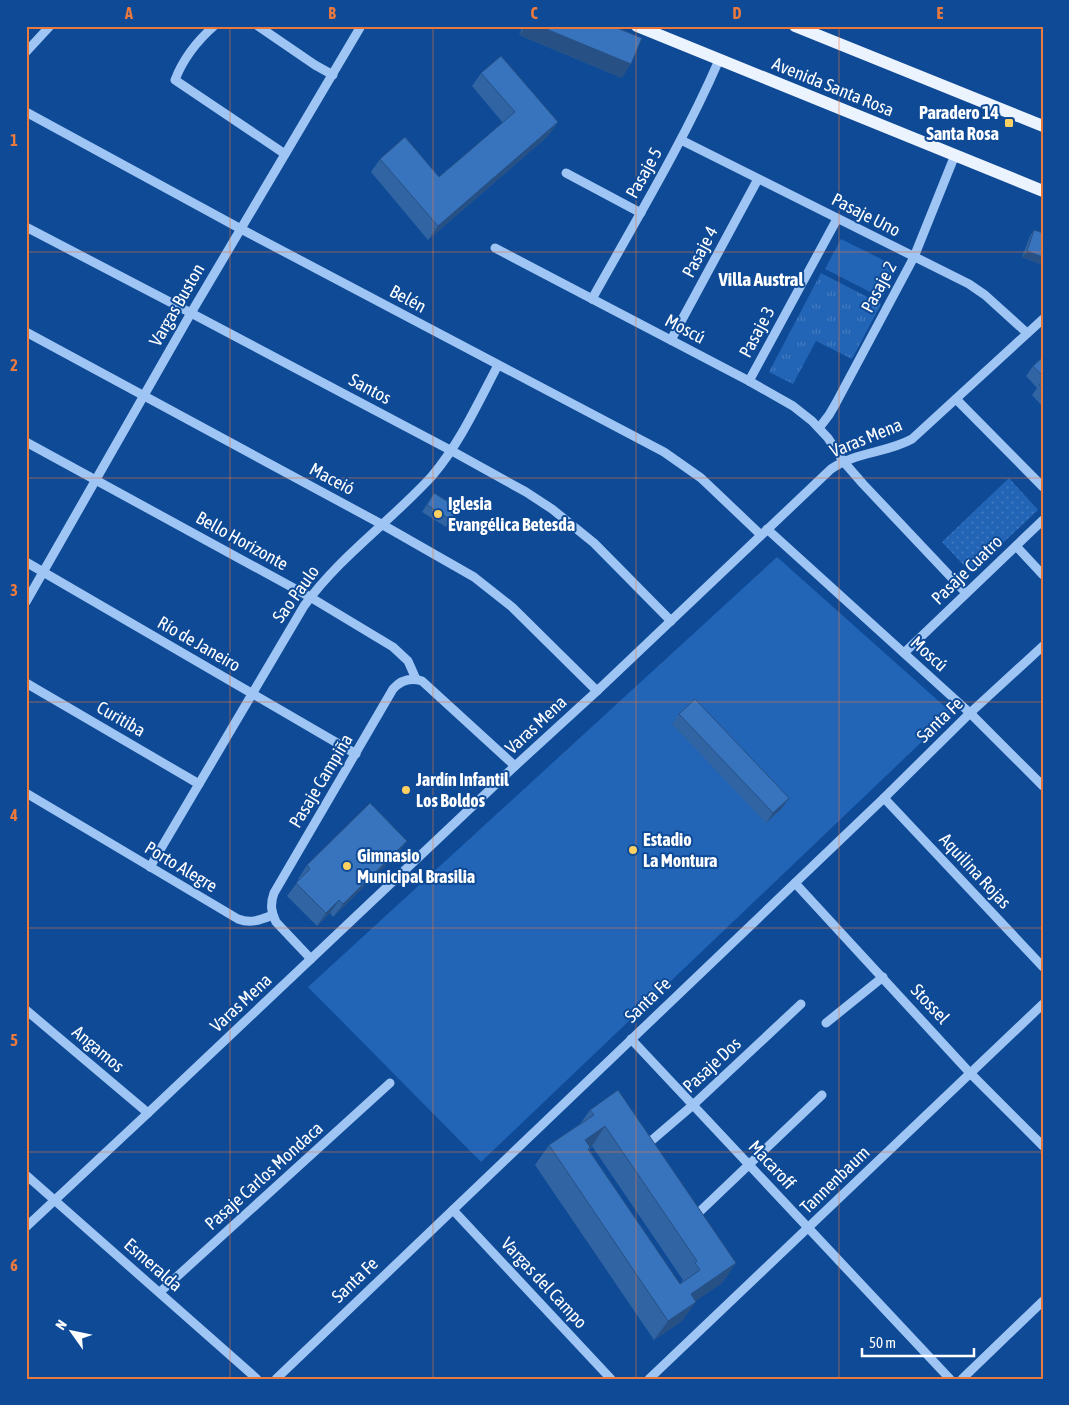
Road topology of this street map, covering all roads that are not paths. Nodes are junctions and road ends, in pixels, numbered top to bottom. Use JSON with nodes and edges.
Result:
{"nodes":[{"id":1,"x":50,"y":26,"type":"edge"},
{"id":2,"x":214,"y":26,"type":"edge"},
{"id":3,"x":258,"y":26,"type":"edge"},
{"id":4,"x":361,"y":26,"type":"edge"},
{"id":5,"x":637,"y":26,"type":"edge"},
{"id":6,"x":795,"y":26,"type":"edge"},
{"id":7,"x":26,"y":52,"type":"edge"},
{"id":8,"x":719,"y":60,"type":"junction"},
{"id":9,"x":333,"y":75,"type":"junction"},
{"id":10,"x":26,"y":112,"type":"edge"},
{"id":11,"x":1043,"y":126,"type":"edge"},
{"id":12,"x":681,"y":140,"type":"junction"},
{"id":13,"x":285,"y":154,"type":"junction"},
{"id":14,"x":955,"y":155,"type":"junction"},
{"id":15,"x":566,"y":173,"type":"dead end"},
{"id":16,"x":758,"y":179,"type":"junction"},
{"id":17,"x":1043,"y":191,"type":"edge"},
{"id":18,"x":641,"y":213,"type":"junction"},
{"id":19,"x":837,"y":219,"type":"junction"},
{"id":20,"x":26,"y":227,"type":"edge"},
{"id":21,"x":241,"y":229,"type":"junction"},
{"id":22,"x":495,"y":248,"type":"dead end"},
{"id":23,"x":914,"y":257,"type":"junction"},
{"id":24,"x":592,"y":299,"type":"junction"},
{"id":25,"x":191,"y":313,"type":"junction"},
{"id":26,"x":1043,"y":319,"type":"edge"},
{"id":27,"x":26,"y":332,"type":"edge"},
{"id":28,"x":1027,"y":333,"type":"junction"},
{"id":29,"x":671,"y":340,"type":"junction"},
{"id":30,"x":498,"y":365,"type":"junction"},
{"id":31,"x":749,"y":381,"type":"junction"},
{"id":32,"x":144,"y":396,"type":"junction"},
{"id":33,"x":956,"y":399,"type":"junction"},
{"id":34,"x":819,"y":428,"type":"junction"},
{"id":35,"x":26,"y":442,"type":"edge"},
{"id":36,"x":452,"y":451,"type":"junction"},
{"id":37,"x":843,"y":461,"type":"junction"},
{"id":38,"x":96,"y":480,"type":"junction"},
{"id":39,"x":1043,"y":487,"type":"edge"},
{"id":40,"x":1043,"y":520,"type":"edge"},
{"id":41,"x":383,"y":525,"type":"junction"},
{"id":42,"x":764,"y":532,"type":"junction"},
{"id":43,"x":1016,"y":546,"type":"junction"},
{"id":44,"x":26,"y":562,"type":"edge"},
{"id":45,"x":44,"y":572,"type":"junction"},
{"id":46,"x":1043,"y":575,"type":"edge"},
{"id":47,"x":966,"y":594,"type":"junction"},
{"id":48,"x":310,"y":598,"type":"junction"},
{"id":49,"x":26,"y":602,"type":"edge"},
{"id":50,"x":670,"y":621,"type":"junction"},
{"id":51,"x":1043,"y":646,"type":"edge"},
{"id":52,"x":904,"y":653,"type":"junction"},
{"id":53,"x":416,"y":678,"type":"junction"},
{"id":54,"x":26,"y":683,"type":"edge"},
{"id":55,"x":597,"y":691,"type":"junction"},
{"id":56,"x":252,"y":693,"type":"junction"},
{"id":57,"x":970,"y":713,"type":"junction"},
{"id":58,"x":356,"y":754,"type":"junction"},
{"id":59,"x":515,"y":766,"type":"junction"},
{"id":60,"x":200,"y":784,"type":"junction"},
{"id":61,"x":1043,"y":786,"type":"edge"},
{"id":62,"x":26,"y":793,"type":"edge"},
{"id":63,"x":884,"y":798,"type":"junction"},
{"id":64,"x":150,"y":867,"type":"junction"},
{"id":65,"x":795,"y":883,"type":"junction"},
{"id":66,"x":272,"y":915,"type":"junction"},
{"id":67,"x":311,"y":959,"type":"junction"},
{"id":68,"x":1043,"y":967,"type":"edge"},
{"id":69,"x":883,"y":977,"type":"junction"},
{"id":70,"x":801,"y":1004,"type":"dead end"},
{"id":71,"x":1043,"y":1004,"type":"edge"},
{"id":72,"x":26,"y":1010,"type":"edge"},
{"id":73,"x":826,"y":1023,"type":"dead end"},
{"id":74,"x":631,"y":1039,"type":"junction"},
{"id":75,"x":970,"y":1073,"type":"junction"},
{"id":76,"x":390,"y":1083,"type":"dead end"},
{"id":77,"x":822,"y":1095,"type":"dead end"},
{"id":78,"x":693,"y":1105,"type":"junction"},
{"id":79,"x":148,"y":1113,"type":"junction"},
{"id":80,"x":1043,"y":1146,"type":"edge"},
{"id":81,"x":643,"y":1148,"type":"edge"},
{"id":82,"x":749,"y":1165,"type":"junction"},
{"id":83,"x":26,"y":1175,"type":"edge"},
{"id":84,"x":55,"y":1200,"type":"junction"},
{"id":85,"x":453,"y":1210,"type":"junction"},
{"id":86,"x":691,"y":1219,"type":"edge"},
{"id":87,"x":26,"y":1227,"type":"edge"},
{"id":88,"x":808,"y":1228,"type":"junction"},
{"id":89,"x":160,"y":1292,"type":"junction"},
{"id":90,"x":1043,"y":1301,"type":"edge"},
{"id":91,"x":257,"y":1379,"type":"edge"},
{"id":92,"x":276,"y":1379,"type":"edge"},
{"id":93,"x":611,"y":1379,"type":"edge"},
{"id":94,"x":649,"y":1379,"type":"edge"},
{"id":95,"x":950,"y":1379,"type":"edge"},
{"id":96,"x":962,"y":1379,"type":"edge"}],
"edges":[{"from":1,"to":7,"type":"street"},
{"from":2,"to":13,"type":"street"},
{"from":3,"to":9,"type":"street"},
{"from":4,"to":9,"type":"street","name":"Vargas Buston"},
{"from":5,"to":8,"type":"main road","name":"Avenida Santa Rosa"},
{"from":6,"to":11,"type":"main road"},
{"from":8,"to":12,"type":"street","name":"Pasaje 5"},
{"from":8,"to":14,"type":"main road","name":"Avenida Santa Rosa"},
{"from":9,"to":13,"type":"street","name":"Vargas Buston"},
{"from":10,"to":21,"type":"street","name":"Belén"},
{"from":12,"to":16,"type":"street","name":"Pasaje Uno"},
{"from":12,"to":18,"type":"street","name":"Pasaje 5"},
{"from":13,"to":21,"type":"street","name":"Vargas Buston"},
{"from":14,"to":17,"type":"main road","name":"Avenida Santa Rosa"},
{"from":14,"to":23,"type":"street","name":"Pasaje 2"},
{"from":15,"to":18,"type":"street"},
{"from":16,"to":19,"type":"street","name":"Pasaje Uno"},
{"from":16,"to":29,"type":"street","name":"Pasaje 4"},
{"from":18,"to":24,"type":"street","name":"Pasaje 5"},
{"from":19,"to":23,"type":"street","name":"Pasaje Uno"},
{"from":19,"to":31,"type":"street","name":"Pasaje 3"},
{"from":20,"to":25,"type":"street","name":"Santos"},
{"from":21,"to":25,"type":"street","name":"Vargas Buston"},
{"from":21,"to":30,"type":"street","name":"Belén"},
{"from":22,"to":24,"type":"street","name":"Moscú"},
{"from":23,"to":28,"type":"street","name":"Pasaje Uno"},
{"from":23,"to":34,"type":"street","name":"Pasaje 2"},
{"from":24,"to":29,"type":"street","name":"Moscú"},
{"from":25,"to":32,"type":"street","name":"Vargas Buston"},
{"from":25,"to":36,"type":"street","name":"Santos"},
{"from":26,"to":28,"type":"street","name":"Varas Mena"},
{"from":27,"to":32,"type":"street","name":"Maceió"},
{"from":28,"to":33,"type":"street","name":"Varas Mena"},
{"from":29,"to":31,"type":"street","name":"Moscú"},
{"from":30,"to":36,"type":"street","name":"Sao Paulo"},
{"from":30,"to":42,"type":"street","name":"Belén"},
{"from":31,"to":34,"type":"street","name":"Moscú"},
{"from":32,"to":38,"type":"street","name":"Vargas Buston"},
{"from":32,"to":41,"type":"street","name":"Maceió"},
{"from":33,"to":37,"type":"street","name":"Varas Mena"},
{"from":33,"to":39,"type":"street"},
{"from":34,"to":37,"type":"street","name":"Moscú"},
{"from":35,"to":38,"type":"street","name":"Bello Horizonte"},
{"from":36,"to":41,"type":"street","name":"Sao Paulo"},
{"from":36,"to":50,"type":"street","name":"Santos"},
{"from":37,"to":42,"type":"street","name":"Varas Mena"},
{"from":37,"to":47,"type":"street"},
{"from":38,"to":45,"type":"street","name":"Vargas Buston"},
{"from":38,"to":48,"type":"street","name":"Bello Horizonte"},
{"from":40,"to":43,"type":"street","name":"Pasaje Cuatro"},
{"from":41,"to":48,"type":"street","name":"Sao Paulo"},
{"from":41,"to":55,"type":"street","name":"Maceió"},
{"from":42,"to":50,"type":"street","name":"Varas Mena"},
{"from":42,"to":52,"type":"street","name":"Moscú"},
{"from":43,"to":46,"type":"street"},
{"from":43,"to":47,"type":"street","name":"Pasaje Cuatro"},
{"from":44,"to":45,"type":"street","name":"Río de Janeiro"},
{"from":45,"to":49,"type":"street","name":"Vargas Buston"},
{"from":45,"to":56,"type":"street","name":"Río de Janeiro"},
{"from":47,"to":52,"type":"street","name":"Pasaje Cuatro"},
{"from":48,"to":53,"type":"street","name":"Bello Horizonte"},
{"from":48,"to":56,"type":"street","name":"Sao Paulo"},
{"from":50,"to":55,"type":"street","name":"Varas Mena"},
{"from":51,"to":57,"type":"street","name":"Santa Fe"},
{"from":52,"to":57,"type":"street","name":"Moscú"},
{"from":53,"to":58,"type":"street","name":"Pasaje Campiña"},
{"from":53,"to":59,"type":"street","name":"Bello Horizonte"},
{"from":54,"to":60,"type":"street","name":"Curitiba"},
{"from":55,"to":59,"type":"street","name":"Varas Mena"},
{"from":56,"to":58,"type":"street","name":"Río de Janeiro"},
{"from":56,"to":60,"type":"street","name":"Sao Paulo"},
{"from":57,"to":61,"type":"street","name":"Moscú"},
{"from":57,"to":63,"type":"street","name":"Santa Fe"},
{"from":58,"to":66,"type":"street","name":"Pasaje Campiña"},
{"from":59,"to":67,"type":"street","name":"Varas Mena"},
{"from":60,"to":64,"type":"street","name":"Sao Paulo"},
{"from":62,"to":64,"type":"street","name":"Porto Alegre"},
{"from":63,"to":65,"type":"street","name":"Santa Fe"},
{"from":63,"to":68,"type":"street","name":"Aquilina Rojas"},
{"from":64,"to":66,"type":"street","name":"Porto Alegre"},
{"from":65,"to":69,"type":"street","name":"Stossel"},
{"from":65,"to":74,"type":"street","name":"Santa Fe"},
{"from":66,"to":67,"type":"street"},
{"from":67,"to":79,"type":"street","name":"Varas Mena"},
{"from":69,"to":73,"type":"street"},
{"from":69,"to":75,"type":"street","name":"Stossel"},
{"from":70,"to":78,"type":"street","name":"Pasaje Dos"},
{"from":71,"to":75,"type":"street","name":"Tannenbaum"},
{"from":72,"to":79,"type":"street","name":"Angamos"},
{"from":74,"to":78,"type":"street","name":"Macaroff"},
{"from":74,"to":85,"type":"street","name":"Santa Fe"},
{"from":75,"to":80,"type":"street","name":"Stossel"},
{"from":75,"to":88,"type":"street","name":"Tannenbaum"},
{"from":76,"to":89,"type":"street","name":"Pasaje Carlos Mondaca"},
{"from":77,"to":82,"type":"street"},
{"from":78,"to":81,"type":"street","name":"Pasaje Dos"},
{"from":78,"to":82,"type":"street","name":"Macaroff"},
{"from":79,"to":84,"type":"street","name":"Varas Mena"},
{"from":82,"to":86,"type":"street"},
{"from":82,"to":88,"type":"street","name":"Macaroff"},
{"from":83,"to":84,"type":"street","name":"Esmeralda"},
{"from":84,"to":87,"type":"street","name":"Varas Mena"},
{"from":84,"to":89,"type":"street","name":"Esmeralda"},
{"from":85,"to":92,"type":"street","name":"Santa Fe"},
{"from":85,"to":93,"type":"street","name":"Vargas del Campo"},
{"from":88,"to":94,"type":"street","name":"Tannenbaum"},
{"from":88,"to":95,"type":"street","name":"Macaroff"},
{"from":89,"to":91,"type":"street","name":"Esmeralda"},
{"from":90,"to":96,"type":"street"}]}
